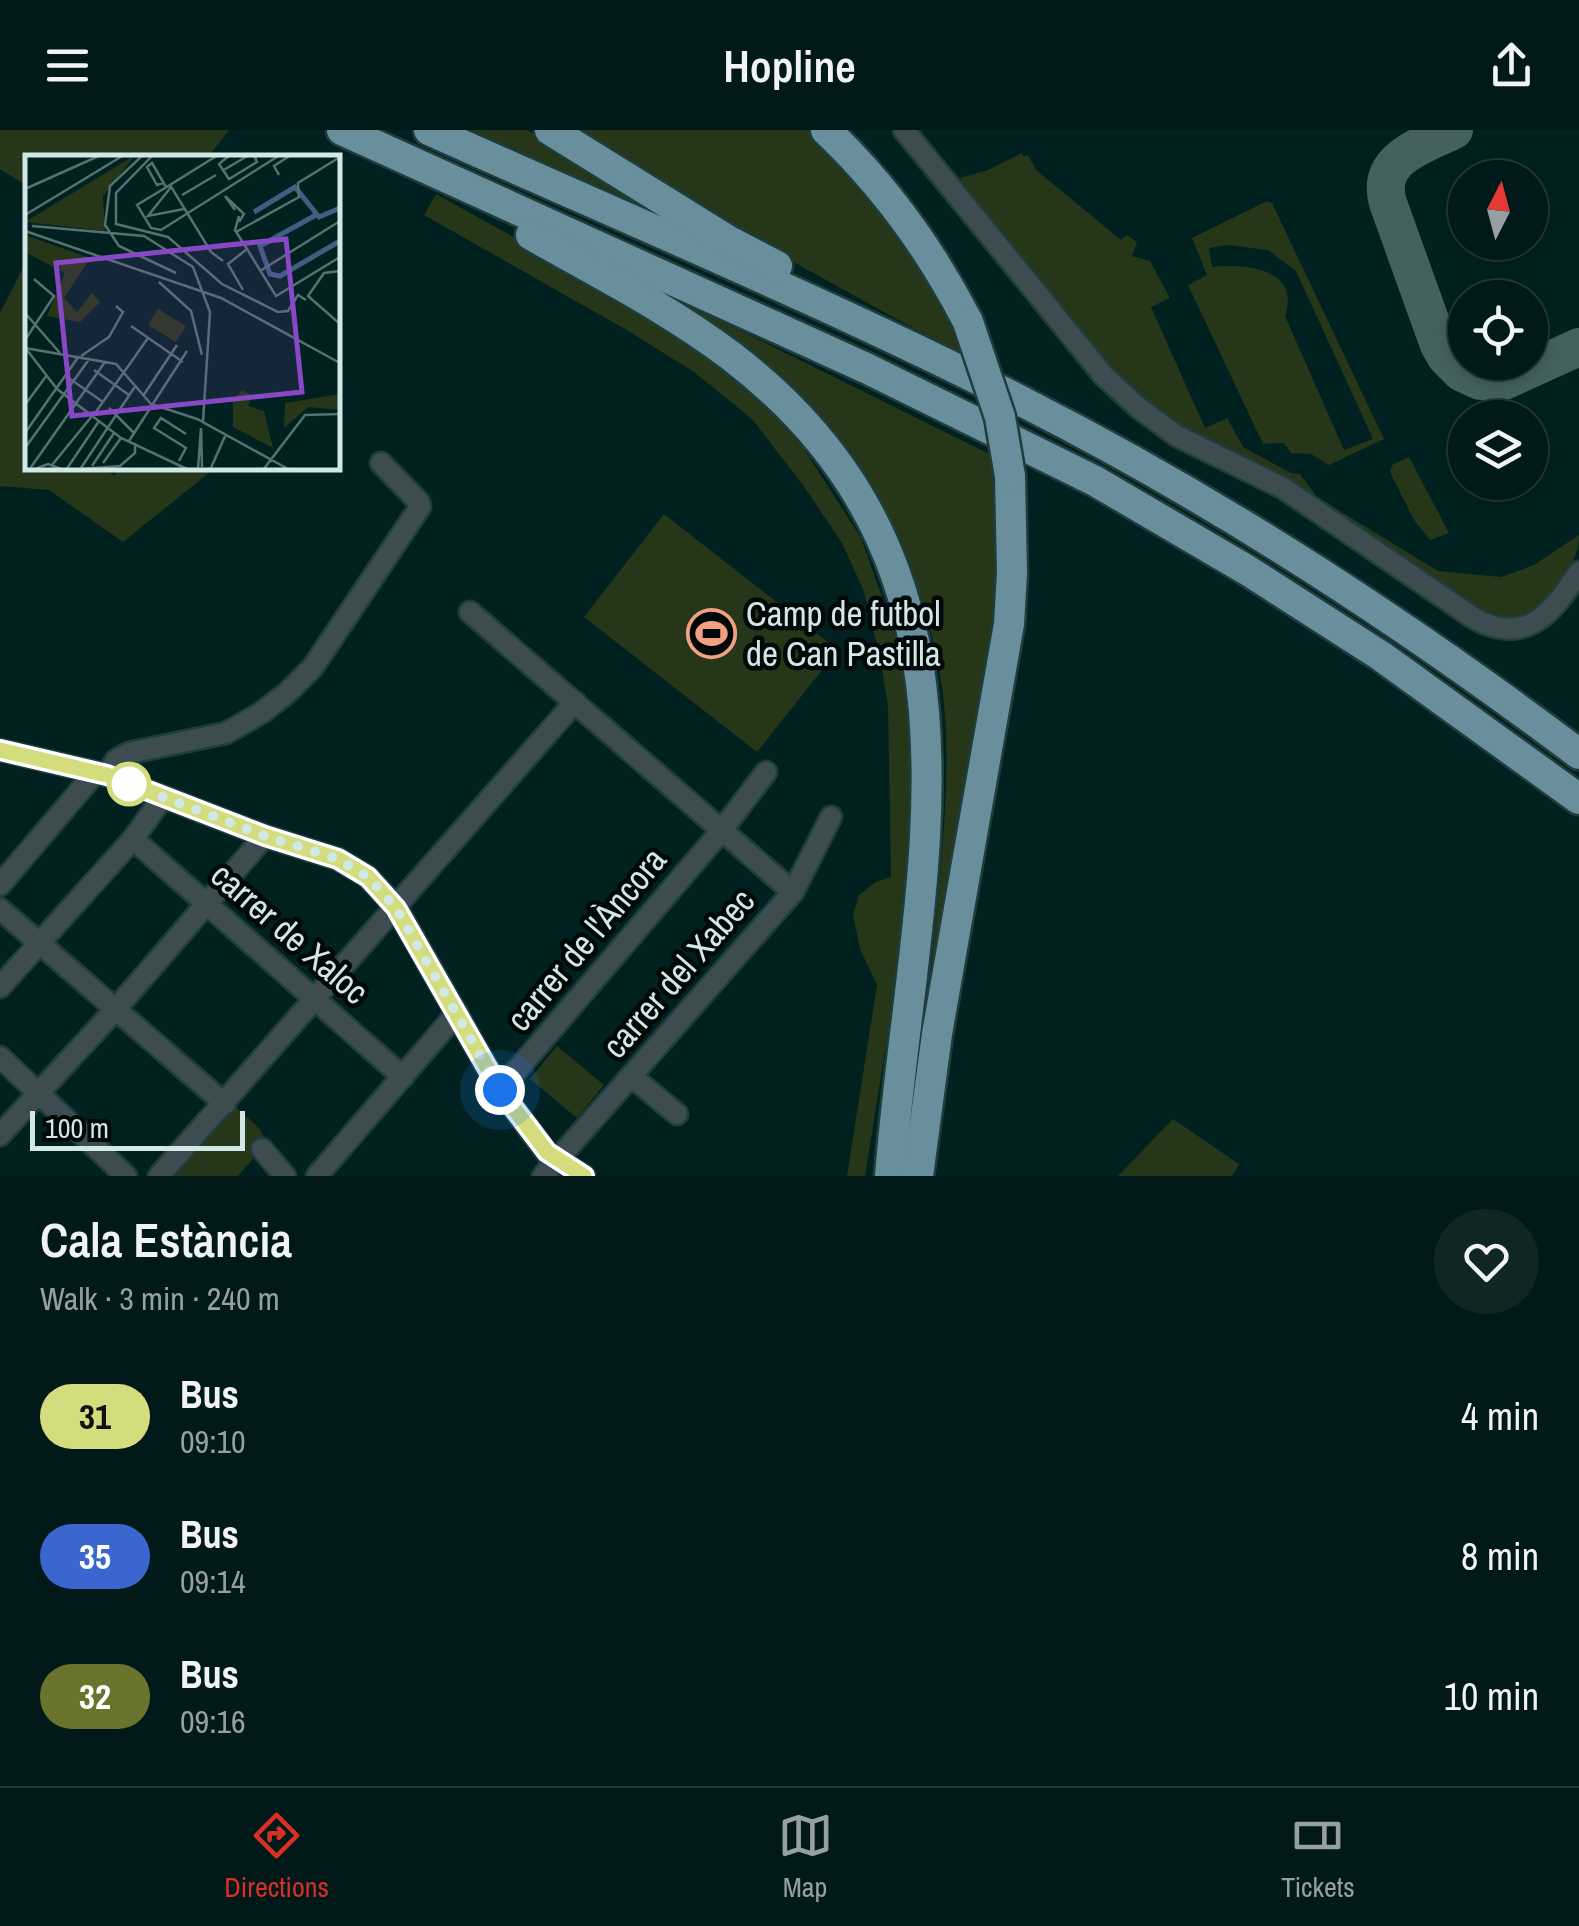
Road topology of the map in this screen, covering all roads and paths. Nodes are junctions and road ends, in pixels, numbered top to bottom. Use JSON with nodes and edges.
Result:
{"nodes":[{"id":1,"x":342,"y":130,"type":"edge"},
{"id":2,"x":429,"y":130,"type":"edge"},
{"id":3,"x":550,"y":130,"type":"edge"},
{"id":4,"x":826,"y":130,"type":"edge"},
{"id":5,"x":904,"y":130,"type":"edge"},
{"id":6,"x":455,"y":183,"type":"junction"},
{"id":7,"x":912,"y":348,"type":"junction"},
{"id":8,"x":382,"y":463,"type":"dead end"},
{"id":9,"x":1579,"y":572,"type":"edge"},
{"id":10,"x":470,"y":612,"type":"dead end"},
{"id":11,"x":575,"y":702,"type":"junction"},
{"id":12,"x":0,"y":750,"type":"edge"},
{"id":13,"x":1579,"y":754,"type":"edge"},
{"id":14,"x":766,"y":772,"type":"dead end"},
{"id":15,"x":101,"y":774,"type":"junction"},
{"id":16,"x":163,"y":797,"type":"junction"},
{"id":17,"x":1579,"y":799,"type":"edge"},
{"id":18,"x":831,"y":818,"type":"dead end"},
{"id":19,"x":722,"y":830,"type":"junction"},
{"id":20,"x":265,"y":836,"type":"junction"},
{"id":21,"x":132,"y":839,"type":"junction"},
{"id":22,"x":0,"y":885,"type":"edge"},
{"id":23,"x":792,"y":892,"type":"junction"},
{"id":24,"x":208,"y":904,"type":"junction"},
{"id":25,"x":396,"y":908,"type":"junction"},
{"id":26,"x":0,"y":909,"type":"edge"},
{"id":27,"x":38,"y":943,"type":"junction"},
{"id":28,"x":0,"y":987,"type":"edge"},
{"id":29,"x":315,"y":997,"type":"junction"},
{"id":30,"x":116,"y":1010,"type":"junction"},
{"id":31,"x":458,"y":1013,"type":"junction"},
{"id":32,"x":0,"y":1057,"type":"edge"},
{"id":33,"x":630,"y":1076,"type":"junction"},
{"id":34,"x":403,"y":1077,"type":"junction"},
{"id":35,"x":500,"y":1090,"type":"junction"},
{"id":36,"x":38,"y":1093,"type":"junction"},
{"id":37,"x":224,"y":1104,"type":"junction"},
{"id":38,"x":677,"y":1114,"type":"dead end"},
{"id":39,"x":894,"y":1118,"type":"junction"},
{"id":40,"x":0,"y":1135,"type":"edge"},
{"id":41,"x":262,"y":1149,"type":"dead end"},
{"id":42,"x":558,"y":1160,"type":"junction"},
{"id":43,"x":920,"y":1169,"type":"edge"},
{"id":44,"x":126,"y":1176,"type":"edge"},
{"id":45,"x":159,"y":1176,"type":"edge"},
{"id":46,"x":285,"y":1176,"type":"edge"},
{"id":47,"x":317,"y":1176,"type":"edge"},
{"id":48,"x":543,"y":1176,"type":"edge"},
{"id":49,"x":584,"y":1176,"type":"edge"},
{"id":50,"x":880,"y":1176,"type":"edge"},
{"id":51,"x":890,"y":1176,"type":"edge"}],
"edges":[{"from":1,"to":6,"type":"highway"},
{"from":2,"to":7,"type":"highway"},
{"from":3,"to":7,"type":"highway"},
{"from":4,"to":43,"type":"highway","bridge":true},
{"from":5,"to":9,"type":"street"},
{"from":6,"to":17,"type":"highway"},
{"from":6,"to":39,"type":"highway"},
{"from":7,"to":13,"type":"highway"},
{"from":8,"to":15,"type":"street"},
{"from":10,"to":11,"type":"street"},
{"from":11,"to":19,"type":"street"},
{"from":11,"to":25,"type":"street"},
{"from":12,"to":15,"type":"street"},
{"from":14,"to":19,"type":"street","name":"carrer de l'Àncora"},
{"from":15,"to":16,"type":"street"},
{"from":15,"to":22,"type":"street"},
{"from":16,"to":20,"type":"street"},
{"from":16,"to":21,"type":"street"},
{"from":18,"to":23,"type":"street","name":"carrer del Xabec"},
{"from":19,"to":23,"type":"street"},
{"from":19,"to":35,"type":"street","name":"carrer de l'Àncora"},
{"from":20,"to":24,"type":"street"},
{"from":20,"to":25,"type":"street"},
{"from":21,"to":24,"type":"street","name":"carrer de Xaloc"},
{"from":21,"to":27,"type":"street"},
{"from":23,"to":33,"type":"street","name":"carrer del Xabec"},
{"from":24,"to":29,"type":"street","name":"carrer de Xaloc"},
{"from":24,"to":30,"type":"street"},
{"from":25,"to":29,"type":"street"},
{"from":25,"to":31,"type":"street"},
{"from":26,"to":27,"type":"street"},
{"from":27,"to":28,"type":"street"},
{"from":27,"to":30,"type":"street"},
{"from":29,"to":34,"type":"street","name":"carrer de Xaloc"},
{"from":29,"to":37,"type":"street"},
{"from":30,"to":36,"type":"street"},
{"from":30,"to":37,"type":"street"},
{"from":31,"to":34,"type":"street"},
{"from":31,"to":35,"type":"street"},
{"from":32,"to":36,"type":"street"},
{"from":33,"to":38,"type":"street"},
{"from":33,"to":42,"type":"street","name":"carrer del Xabec"},
{"from":34,"to":47,"type":"street"},
{"from":35,"to":42,"type":"street"},
{"from":36,"to":40,"type":"street"},
{"from":36,"to":44,"type":"street"},
{"from":37,"to":45,"type":"street"},
{"from":39,"to":50,"type":"highway"},
{"from":39,"to":51,"type":"highway"},
{"from":41,"to":46,"type":"street"},
{"from":42,"to":48,"type":"street"},
{"from":42,"to":49,"type":"street"}]}
